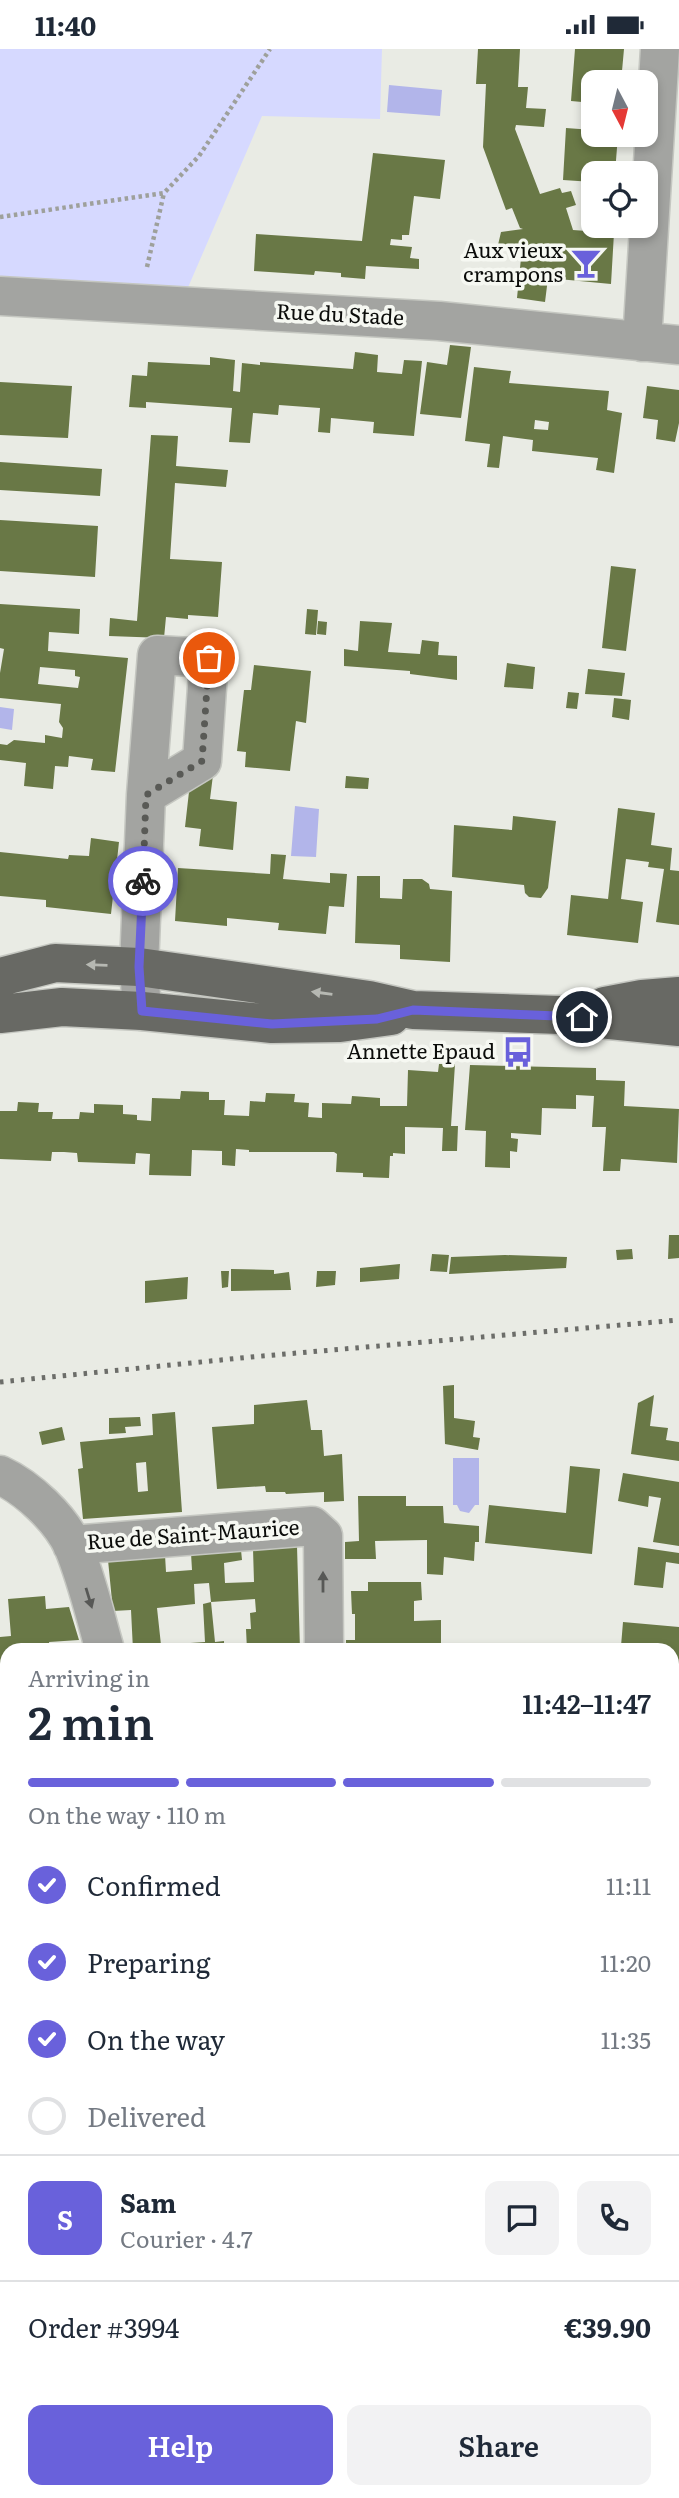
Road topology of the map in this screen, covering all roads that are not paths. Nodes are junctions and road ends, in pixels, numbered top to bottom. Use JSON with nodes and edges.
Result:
{"nodes":[{"id":1,"x":660,"y":49,"type":"edge"},
{"id":2,"x":0,"y":296,"type":"edge"},
{"id":3,"x":661,"y":343,"type":"edge"},
{"id":4,"x":146,"y":795,"type":"dead end"},
{"id":5,"x":139,"y":967,"type":"junction"},
{"id":6,"x":0,"y":977,"type":"edge"},
{"id":7,"x":679,"y":996,"type":"edge"},
{"id":8,"x":413,"y":1010,"type":"junction"},
{"id":9,"x":142,"y":1011,"type":"junction"},
{"id":10,"x":0,"y":1014,"type":"edge"},
{"id":11,"x":560,"y":1015,"type":"junction"},
{"id":12,"x":679,"y":1027,"type":"edge"},
{"id":13,"x":0,"y":1475,"type":"edge"},
{"id":14,"x":72,"y":1545,"type":"junction"},
{"id":15,"x":103,"y":1643,"type":"edge"},
{"id":16,"x":324,"y":1643,"type":"edge"}],
"edges":[{"from":1,"to":3,"type":"street"},
{"from":2,"to":3,"type":"street","name":"Rue du Stade"},
{"from":4,"to":5,"type":"street"},
{"from":5,"to":6,"type":"main road","one_way":true},
{"from":8,"to":5,"type":"main road","one_way":true},
{"from":5,"to":9,"type":"street"},
{"from":7,"to":11,"type":"main road"},
{"from":8,"to":9,"type":"main road"},
{"from":8,"to":11,"type":"main road"},
{"from":9,"to":10,"type":"main road"},
{"from":11,"to":12,"type":"main road"},
{"from":13,"to":14,"type":"street"},
{"from":14,"to":15,"type":"street","one_way":true},
{"from":16,"to":14,"type":"street","name":"Rue de Saint-Maurice","one_way":true}]}
